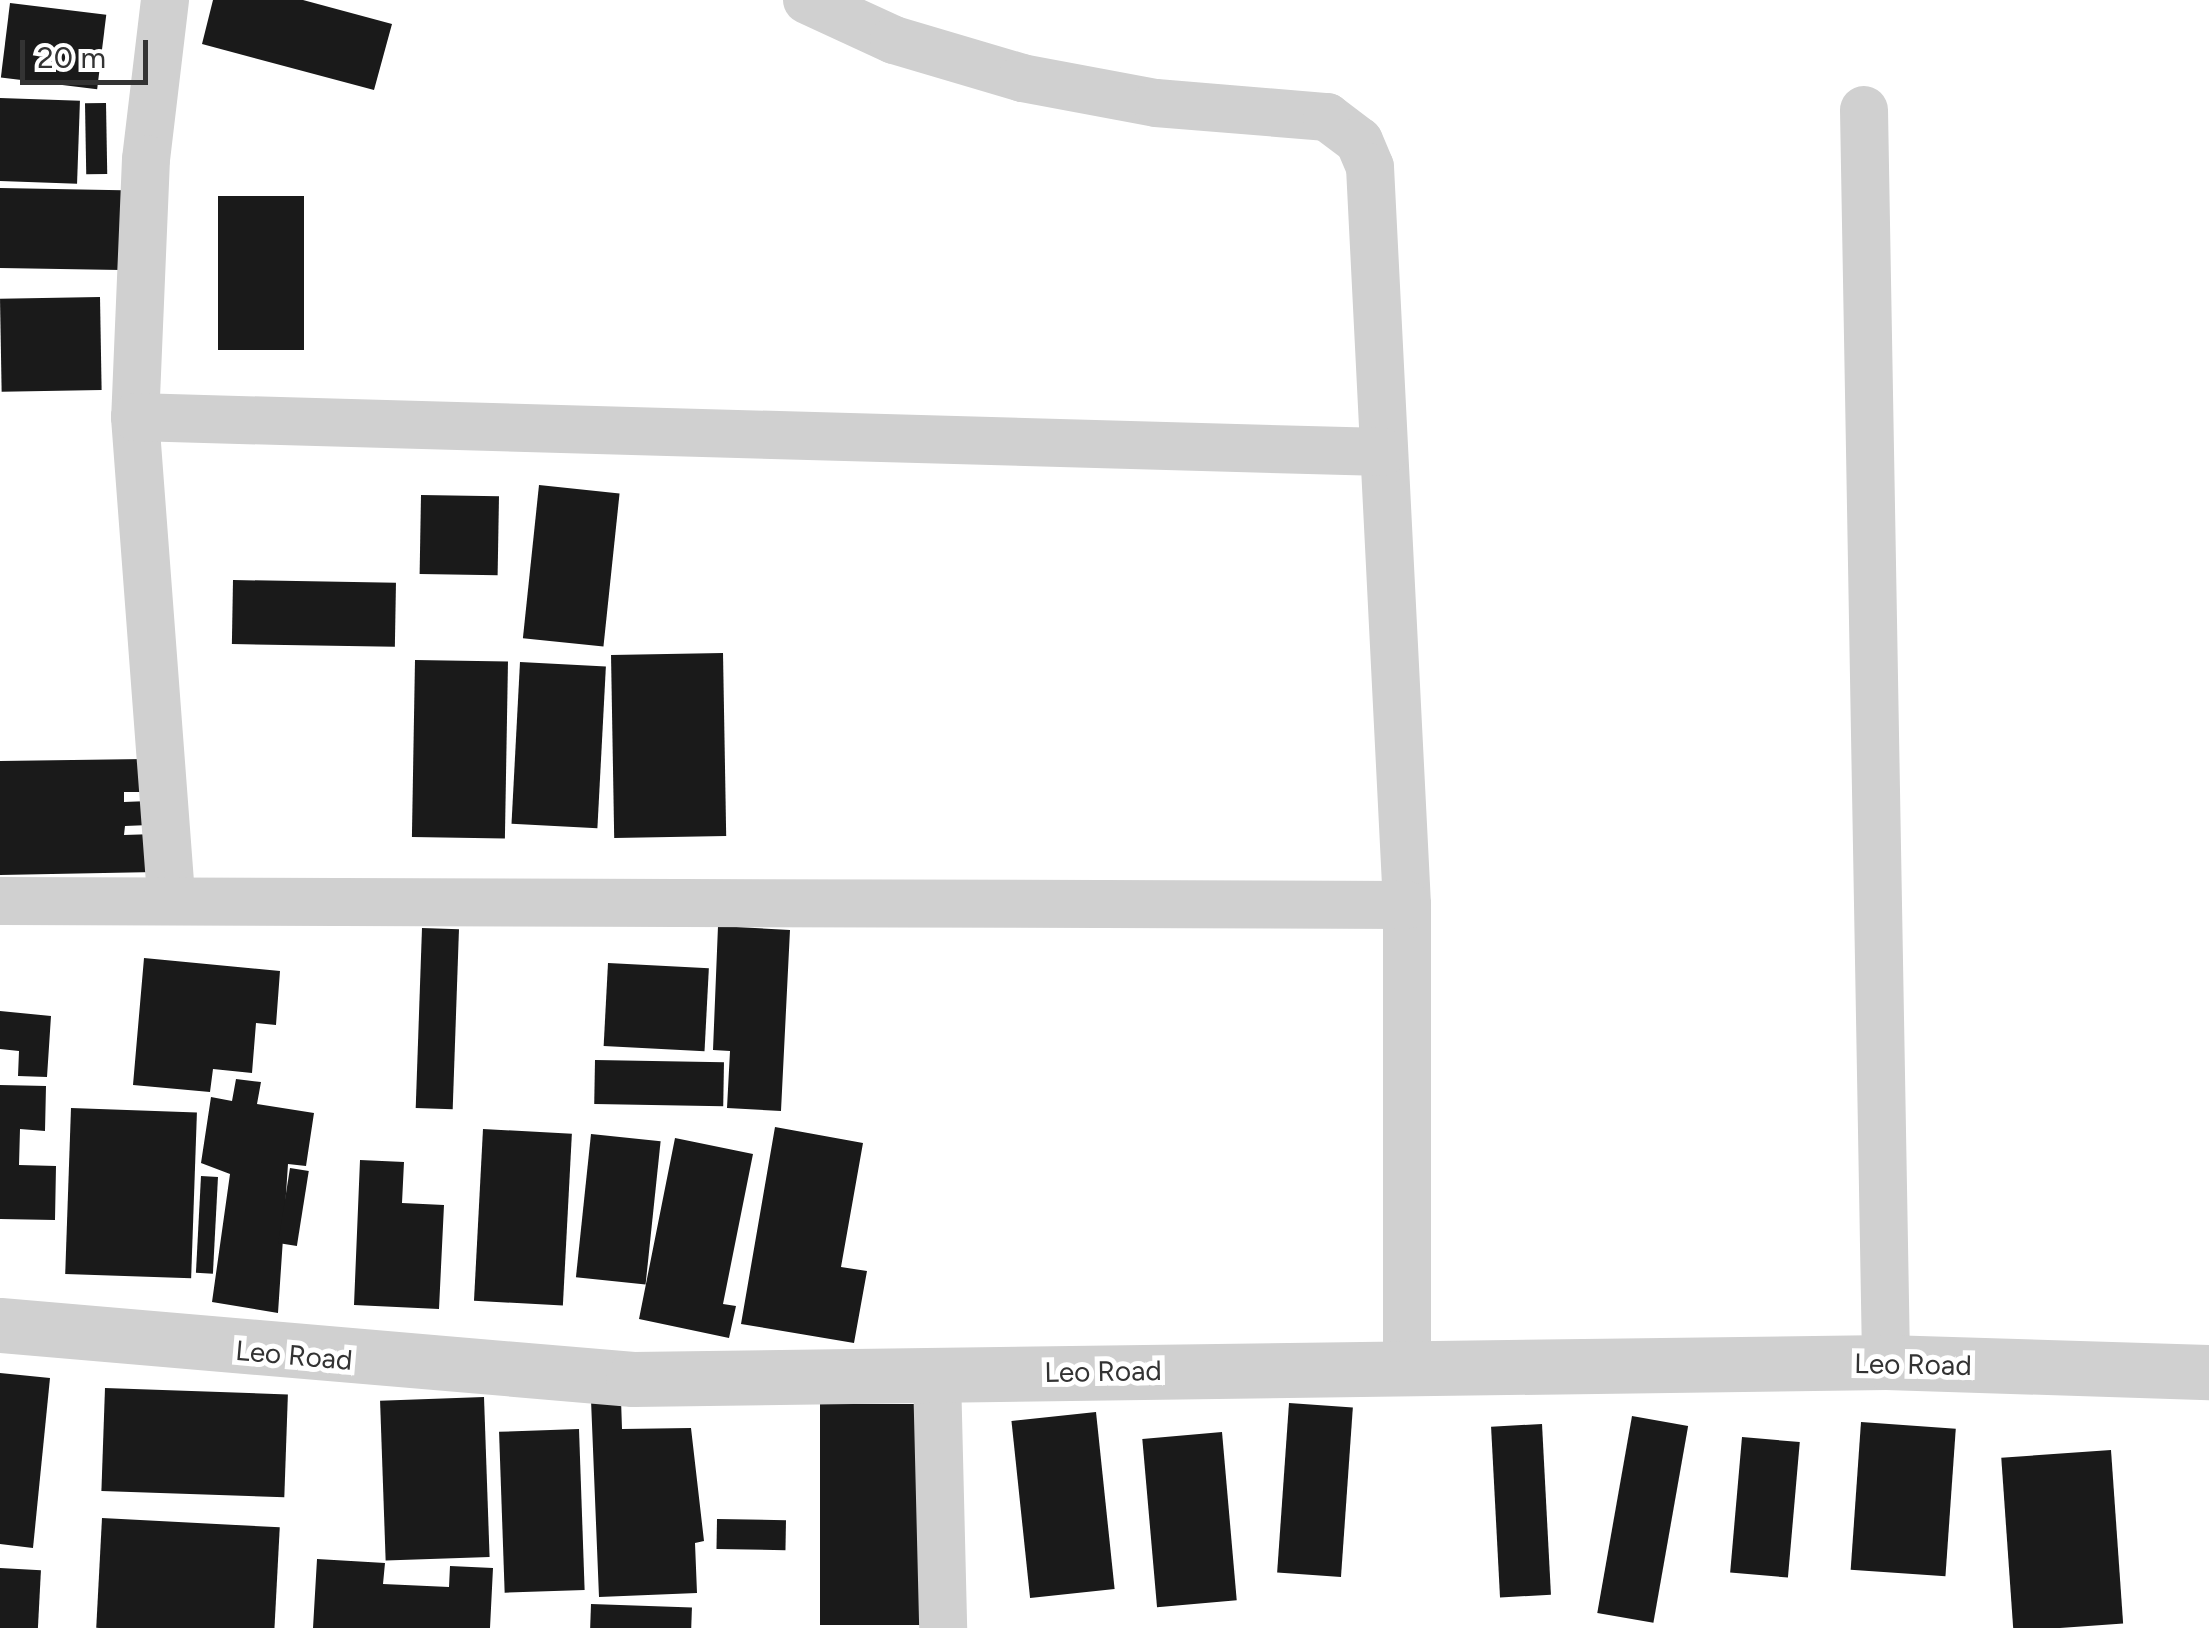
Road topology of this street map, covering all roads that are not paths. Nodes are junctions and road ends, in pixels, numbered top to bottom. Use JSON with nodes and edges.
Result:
{"nodes":[{"id":1,"x":165,"y":0,"type":"edge"},
{"id":2,"x":807,"y":0,"type":"edge"},
{"id":3,"x":1864,"y":110,"type":"dead end"},
{"id":4,"x":135,"y":418,"type":"junction"},
{"id":5,"x":1384,"y":452,"type":"junction"},
{"id":6,"x":0,"y":902,"type":"edge"},
{"id":7,"x":171,"y":902,"type":"junction"},
{"id":8,"x":1408,"y":905,"type":"junction"},
{"id":9,"x":0,"y":1325,"type":"edge"},
{"id":10,"x":1886,"y":1362,"type":"junction"},
{"id":11,"x":1407,"y":1366,"type":"junction"},
{"id":12,"x":2209,"y":1372,"type":"edge"},
{"id":13,"x":937,"y":1374,"type":"junction"},
{"id":14,"x":943,"y":1628,"type":"edge"}],
"edges":[{"from":1,"to":4,"type":"street"},
{"from":2,"to":5,"type":"street"},
{"from":3,"to":10,"type":"street"},
{"from":4,"to":5,"type":"street"},
{"from":4,"to":7,"type":"street"},
{"from":5,"to":8,"type":"street"},
{"from":6,"to":7,"type":"street"},
{"from":7,"to":8,"type":"street"},
{"from":8,"to":11,"type":"street"},
{"from":9,"to":13,"type":"street","name":"Leo Road"},
{"from":10,"to":11,"type":"street","name":"Leo Road"},
{"from":10,"to":12,"type":"street","name":"Leo Road"},
{"from":11,"to":13,"type":"street","name":"Leo Road"},
{"from":13,"to":14,"type":"street"}]}
